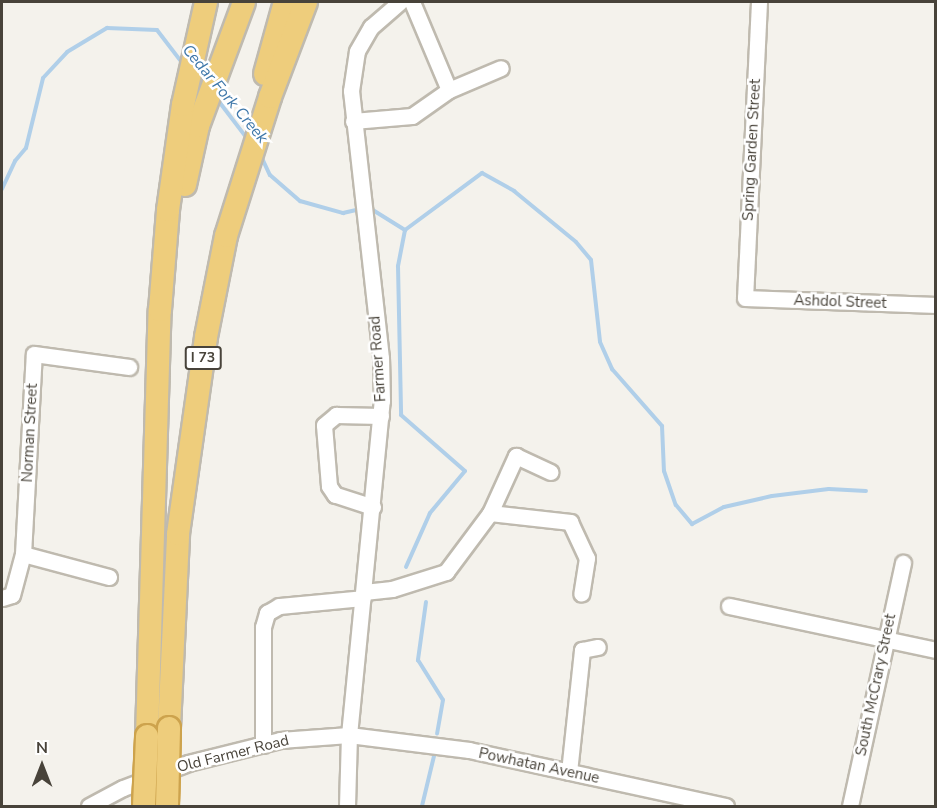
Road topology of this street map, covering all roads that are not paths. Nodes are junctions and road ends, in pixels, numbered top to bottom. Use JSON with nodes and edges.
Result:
{"nodes":[{"id":1,"x":206,"y":2,"type":"edge"},
{"id":2,"x":244,"y":2,"type":"edge"},
{"id":3,"x":285,"y":2,"type":"edge"},
{"id":4,"x":306,"y":2,"type":"edge"},
{"id":5,"x":412,"y":2,"type":"edge"},
{"id":6,"x":759,"y":2,"type":"edge"},
{"id":7,"x":393,"y":3,"type":"edge"},
{"id":8,"x":501,"y":68,"type":"dead end"},
{"id":9,"x":449,"y":90,"type":"junction"},
{"id":10,"x":353,"y":121,"type":"junction"},
{"id":11,"x":226,"y":236,"type":"junction"},
{"id":12,"x":745,"y":298,"type":"joint"},
{"id":13,"x":936,"y":305,"type":"edge"},
{"id":14,"x":160,"y":310,"type":"junction"},
{"id":15,"x":129,"y":367,"type":"dead end"},
{"id":16,"x":381,"y":416,"type":"junction"},
{"id":17,"x":550,"y":471,"type":"dead end"},
{"id":18,"x":373,"y":507,"type":"junction"},
{"id":19,"x":490,"y":513,"type":"junction"},
{"id":20,"x":23,"y":554,"type":"junction"},
{"id":21,"x":903,"y":563,"type":"dead end"},
{"id":22,"x":109,"y":578,"type":"dead end"},
{"id":23,"x":581,"y":594,"type":"dead end"},
{"id":24,"x":364,"y":595,"type":"junction"},
{"id":25,"x":2,"y":598,"type":"edge"},
{"id":26,"x":729,"y":606,"type":"dead end"},
{"id":27,"x":887,"y":638,"type":"junction"},
{"id":28,"x":597,"y":646,"type":"dead end"},
{"id":29,"x":936,"y":650,"type":"edge"},
{"id":30,"x":349,"y":735,"type":"junction"},
{"id":31,"x":262,"y":744,"type":"junction"},
{"id":32,"x":568,"y":772,"type":"junction"},
{"id":33,"x":89,"y":807,"type":"edge"},
{"id":34,"x":144,"y":807,"type":"edge"},
{"id":35,"x":167,"y":807,"type":"edge"},
{"id":36,"x":347,"y":807,"type":"edge"},
{"id":37,"x":726,"y":807,"type":"edge"},
{"id":38,"x":850,"y":807,"type":"edge"}],
"edges":[{"from":1,"to":14,"type":"highway"},
{"from":2,"to":14,"type":"highway"},
{"from":3,"to":11,"type":"highway"},
{"from":4,"to":11,"type":"highway","number":"I 73"},
{"from":5,"to":9,"type":"street"},
{"from":6,"to":12,"type":"street","name":"Spring Garden Street"},
{"from":7,"to":10,"type":"street","name":"Farmer Road"},
{"from":8,"to":9,"type":"street"},
{"from":9,"to":10,"type":"street"},
{"from":10,"to":16,"type":"street","name":"Farmer Road"},
{"from":11,"to":35,"type":"highway","number":"I 73","bridge":true},
{"from":12,"to":13,"type":"street","name":"Ashdol Street"},
{"from":14,"to":34,"type":"highway","bridge":true},
{"from":15,"to":20,"type":"street","name":"Norman Street"},
{"from":16,"to":18,"type":"street","name":"Farmer Road"},
{"from":16,"to":18,"type":"street"},
{"from":17,"to":19,"type":"street"},
{"from":18,"to":24,"type":"street","name":"Farmer Road"},
{"from":19,"to":23,"type":"street"},
{"from":19,"to":24,"type":"street"},
{"from":20,"to":22,"type":"street"},
{"from":20,"to":25,"type":"street","name":"Norman Street"},
{"from":21,"to":27,"type":"street","name":"South McCrary Street"},
{"from":24,"to":30,"type":"street","name":"Farmer Road"},
{"from":24,"to":31,"type":"street"},
{"from":26,"to":27,"type":"street"},
{"from":27,"to":29,"type":"street"},
{"from":27,"to":38,"type":"street","name":"South McCrary Street"},
{"from":28,"to":32,"type":"street"},
{"from":30,"to":31,"type":"street","name":"Old Farmer Road"},
{"from":30,"to":32,"type":"street","name":"Powhatan Avenue"},
{"from":30,"to":36,"type":"street","name":"Farmer Road"},
{"from":31,"to":33,"type":"street","name":"Old Farmer Road"},
{"from":32,"to":37,"type":"street","name":"Powhatan Avenue"}]}
